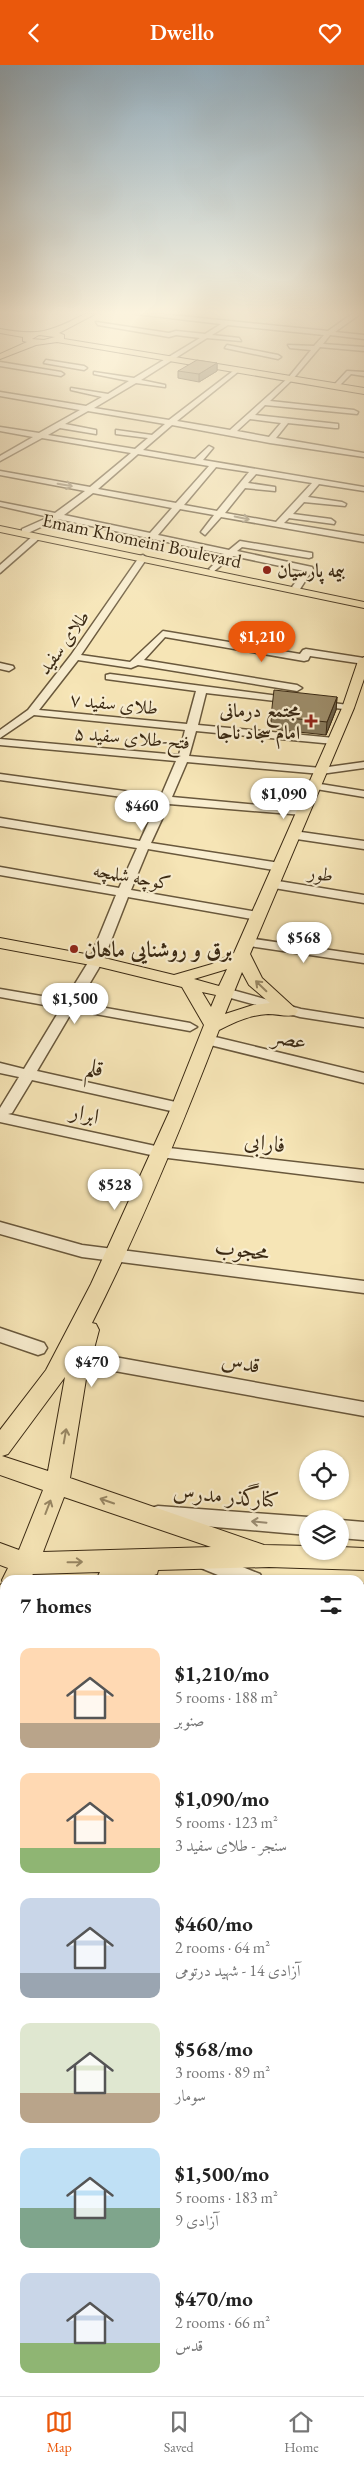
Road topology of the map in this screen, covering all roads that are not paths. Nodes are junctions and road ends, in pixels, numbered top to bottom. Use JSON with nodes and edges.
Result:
{"nodes":[{"id":1,"x":61,"y":423,"type":"edge"},
{"id":2,"x":162,"y":423,"type":"edge"},
{"id":3,"x":243,"y":423,"type":"edge"},
{"id":4,"x":285,"y":423,"type":"edge"},
{"id":5,"x":303,"y":423,"type":"edge"},
{"id":6,"x":169,"y":424,"type":"junction"},
{"id":7,"x":57,"y":425,"type":"junction"},
{"id":8,"x":335,"y":426,"type":"dead end"},
{"id":9,"x":0,"y":430,"type":"edge"},
{"id":10,"x":93,"y":432,"type":"dead end"},
{"id":11,"x":120,"y":432,"type":"dead end"},
{"id":12,"x":230,"y":434,"type":"junction"},
{"id":13,"x":40,"y":436,"type":"junction"},
{"id":14,"x":152,"y":437,"type":"junction"},
{"id":15,"x":270,"y":441,"type":"junction"},
{"id":16,"x":209,"y":448,"type":"dead end"},
{"id":17,"x":135,"y":452,"type":"junction"},
{"id":18,"x":364,"y":455,"type":"edge"},
{"id":19,"x":0,"y":459,"type":"edge"},
{"id":20,"x":196,"y":463,"type":"junction"},
{"id":21,"x":214,"y":466,"type":"junction"},
{"id":22,"x":252,"y":472,"type":"junction"},
{"id":23,"x":0,"y":473,"type":"edge"},
{"id":24,"x":317,"y":482,"type":"junction"},
{"id":25,"x":243,"y":485,"type":"junction"},
{"id":26,"x":272,"y":489,"type":"dead end"},
{"id":27,"x":364,"y":489,"type":"edge"},
{"id":28,"x":92,"y":490,"type":"junction"},
{"id":29,"x":302,"y":499,"type":"junction"},
{"id":30,"x":0,"y":504,"type":"edge"},
{"id":31,"x":342,"y":504,"type":"dead end"},
{"id":32,"x":179,"y":505,"type":"junction"},
{"id":33,"x":222,"y":513,"type":"junction"},
{"id":34,"x":287,"y":515,"type":"junction"},
{"id":35,"x":57,"y":516,"type":"junction"},
{"id":36,"x":331,"y":522,"type":"dead end"},
{"id":37,"x":278,"y":525,"type":"junction"},
{"id":38,"x":0,"y":528,"type":"edge"},
{"id":39,"x":25,"y":531,"type":"junction"},
{"id":40,"x":205,"y":532,"type":"dead end"},
{"id":41,"x":152,"y":536,"type":"junction"},
{"id":42,"x":37,"y":537,"type":"junction"},
{"id":43,"x":364,"y":539,"type":"edge"},
{"id":44,"x":230,"y":552,"type":"junction"},
{"id":45,"x":309,"y":555,"type":"dead end"},
{"id":46,"x":143,"y":558,"type":"junction"},
{"id":47,"x":213,"y":569,"type":"junction"},
{"id":48,"x":0,"y":570,"type":"edge"},
{"id":49,"x":297,"y":587,"type":"junction"},
{"id":50,"x":364,"y":594,"type":"edge"},
{"id":51,"x":342,"y":598,"type":"junction"},
{"id":52,"x":364,"y":600,"type":"edge"},
{"id":53,"x":364,"y":605,"type":"edge"},
{"id":54,"x":364,"y":611,"type":"edge"},
{"id":55,"x":75,"y":657,"type":"junction"},
{"id":56,"x":364,"y":661,"type":"edge"},
{"id":57,"x":137,"y":662,"type":"junction"},
{"id":58,"x":110,"y":677,"type":"dead end"},
{"id":59,"x":297,"y":688,"type":"dead end"},
{"id":60,"x":202,"y":689,"type":"junction"},
{"id":61,"x":348,"y":708,"type":"junction"},
{"id":62,"x":32,"y":712,"type":"junction"},
{"id":63,"x":192,"y":728,"type":"junction"},
{"id":64,"x":0,"y":735,"type":"edge"},
{"id":65,"x":334,"y":741,"type":"junction"},
{"id":66,"x":0,"y":742,"type":"edge"},
{"id":67,"x":182,"y":759,"type":"junction"},
{"id":68,"x":364,"y":765,"type":"edge"},
{"id":69,"x":321,"y":771,"type":"junction"},
{"id":70,"x":0,"y":777,"type":"edge"},
{"id":71,"x":314,"y":786,"type":"junction"},
{"id":72,"x":364,"y":794,"type":"edge"},
{"id":73,"x":165,"y":801,"type":"junction"},
{"id":74,"x":303,"y":812,"type":"junction"},
{"id":75,"x":0,"y":822,"type":"edge"},
{"id":76,"x":294,"y":835,"type":"junction"},
{"id":77,"x":364,"y":845,"type":"edge"},
{"id":78,"x":145,"y":846,"type":"junction"},
{"id":79,"x":280,"y":867,"type":"junction"},
{"id":80,"x":0,"y":871,"type":"edge"},
{"id":81,"x":272,"y":884,"type":"junction"},
{"id":82,"x":123,"y":893,"type":"junction"},
{"id":83,"x":364,"y":899,"type":"edge"},
{"id":84,"x":258,"y":916,"type":"junction"},
{"id":85,"x":0,"y":943,"type":"edge"},
{"id":86,"x":245,"y":949,"type":"junction"},
{"id":87,"x":364,"y":959,"type":"edge"},
{"id":88,"x":96,"y":961,"type":"junction"},
{"id":89,"x":178,"y":979,"type":"junction"},
{"id":90,"x":225,"y":992,"type":"junction"},
{"id":91,"x":0,"y":993,"type":"edge"},
{"id":92,"x":70,"y":1005,"type":"junction"},
{"id":93,"x":284,"y":1010,"type":"junction"},
{"id":94,"x":364,"y":1023,"type":"edge"},
{"id":95,"x":190,"y":1027,"type":"dead end"},
{"id":96,"x":210,"y":1033,"type":"junction"},
{"id":97,"x":0,"y":1068,"type":"edge"},
{"id":98,"x":27,"y":1074,"type":"junction"},
{"id":99,"x":364,"y":1078,"type":"edge"},
{"id":100,"x":180,"y":1108,"type":"junction"},
{"id":101,"x":4,"y":1113,"type":"edge"},
{"id":102,"x":160,"y":1152,"type":"junction"},
{"id":103,"x":364,"y":1176,"type":"edge"},
{"id":104,"x":0,"y":1228,"type":"edge"},
{"id":105,"x":114,"y":1255,"type":"junction"},
{"id":106,"x":101,"y":1285,"type":"junction"},
{"id":107,"x":364,"y":1287,"type":"edge"},
{"id":108,"x":0,"y":1335,"type":"edge"},
{"id":109,"x":38,"y":1348,"type":"dead end"},
{"id":110,"x":109,"y":1363,"type":"dead end"},
{"id":111,"x":364,"y":1409,"type":"edge"},
{"id":112,"x":0,"y":1447,"type":"edge"},
{"id":113,"x":0,"y":1465,"type":"edge"},
{"id":114,"x":57,"y":1485,"type":"junction"},
{"id":115,"x":140,"y":1513,"type":"junction"},
{"id":116,"x":299,"y":1525,"type":"edge"},
{"id":117,"x":349,"y":1530,"type":"edge"},
{"id":118,"x":364,"y":1531,"type":"edge"},
{"id":119,"x":0,"y":1554,"type":"edge"},
{"id":120,"x":269,"y":1556,"type":"junction"},
{"id":121,"x":199,"y":1558,"type":"junction"},
{"id":122,"x":364,"y":1559,"type":"edge"},
{"id":123,"x":167,"y":1560,"type":"junction"},
{"id":124,"x":20,"y":1571,"type":"edge"},
{"id":125,"x":123,"y":1575,"type":"edge"},
{"id":126,"x":241,"y":1575,"type":"edge"}],
"edges":[{"from":1,"to":7,"type":"street"},
{"from":2,"to":6,"type":"street"},
{"from":3,"to":12,"type":"street"},
{"from":4,"to":15,"type":"street"},
{"from":5,"to":8,"type":"street"},
{"from":6,"to":12,"type":"street"},
{"from":6,"to":14,"type":"street"},
{"from":7,"to":10,"type":"street"},
{"from":7,"to":13,"type":"street"},
{"from":9,"to":13,"type":"street"},
{"from":11,"to":14,"type":"street"},
{"from":12,"to":15,"type":"street"},
{"from":13,"to":17,"type":"street"},
{"from":13,"to":19,"type":"street"},
{"from":14,"to":17,"type":"street"},
{"from":15,"to":18,"type":"street"},
{"from":16,"to":20,"type":"street"},
{"from":17,"to":20,"type":"street"},
{"from":17,"to":28,"type":"street"},
{"from":20,"to":21,"type":"street"},
{"from":21,"to":22,"type":"street"},
{"from":21,"to":32,"type":"street"},
{"from":22,"to":24,"type":"street"},
{"from":22,"to":25,"type":"street"},
{"from":23,"to":28,"type":"street","one_way":true},
{"from":24,"to":27,"type":"street"},
{"from":24,"to":29,"type":"street"},
{"from":25,"to":26,"type":"street"},
{"from":25,"to":33,"type":"street"},
{"from":28,"to":32,"type":"street"},
{"from":28,"to":35,"type":"street"},
{"from":29,"to":31,"type":"street"},
{"from":29,"to":34,"type":"street"},
{"from":30,"to":35,"type":"street"},
{"from":32,"to":33,"type":"street"},
{"from":32,"to":41,"type":"street"},
{"from":33,"to":37,"type":"street","one_way":true},
{"from":33,"to":40,"type":"street"},
{"from":34,"to":36,"type":"street"},
{"from":34,"to":37,"type":"street"},
{"from":35,"to":39,"type":"street"},
{"from":35,"to":41,"type":"street"},
{"from":37,"to":43,"type":"street"},
{"from":38,"to":39,"type":"main road","name":"Emam Khomeini Boulevard"},
{"from":38,"to":42,"type":"main road","name":"Emam Khomeini Boulevard"},
{"from":39,"to":47,"type":"main road","name":"Emam Khomeini Boulevard"},
{"from":41,"to":44,"type":"street"},
{"from":42,"to":46,"type":"main road","name":"Emam Khomeini Boulevard"},
{"from":42,"to":48,"type":"street"},
{"from":44,"to":45,"type":"street"},
{"from":44,"to":47,"type":"street"},
{"from":44,"to":49,"type":"street"},
{"from":46,"to":51,"type":"main road","name":"Emam Khomeini Boulevard"},
{"from":46,"to":55,"type":"street","name":"طلای سفید"},
{"from":47,"to":49,"type":"main road","name":"Emam Khomeini Boulevard"},
{"from":49,"to":51,"type":"main road","name":"Emam Khomeini Boulevard"},
{"from":50,"to":51,"type":"main road"},
{"from":51,"to":52,"type":"main road","name":"Emam Khomeini Boulevard"},
{"from":51,"to":53,"type":"main road","name":"Emam Khomeini Boulevard"},
{"from":51,"to":54,"type":"main road"},
{"from":55,"to":57,"type":"street"},
{"from":55,"to":62,"type":"street","name":"طلای سفید"},
{"from":56,"to":57,"type":"street"},
{"from":56,"to":61,"type":"main road"},
{"from":57,"to":59,"type":"street"},
{"from":58,"to":60,"type":"street"},
{"from":60,"to":61,"type":"street"},
{"from":60,"to":63,"type":"street"},
{"from":61,"to":65,"type":"main road"},
{"from":62,"to":63,"type":"street","name":"طلای سفید ۷"},
{"from":62,"to":64,"type":"street","name":"طلای سفید"},
{"from":63,"to":65,"type":"street","name":"طلای سفید ۷"},
{"from":63,"to":67,"type":"street"},
{"from":65,"to":69,"type":"main road"},
{"from":66,"to":67,"type":"street","name":"فتح-طلای سفید ۵"},
{"from":67,"to":69,"type":"street","name":"فتح-طلای سفید ۵"},
{"from":67,"to":73,"type":"street"},
{"from":68,"to":69,"type":"street","name":"فتح-طلای سفید ۵"},
{"from":69,"to":71,"type":"main road"},
{"from":70,"to":73,"type":"street"},
{"from":71,"to":72,"type":"street"},
{"from":71,"to":74,"type":"main road"},
{"from":73,"to":74,"type":"street"},
{"from":73,"to":78,"type":"street"},
{"from":74,"to":76,"type":"main road"},
{"from":75,"to":78,"type":"street"},
{"from":76,"to":77,"type":"street"},
{"from":76,"to":79,"type":"main road"},
{"from":78,"to":79,"type":"street"},
{"from":78,"to":82,"type":"street"},
{"from":79,"to":81,"type":"main road"},
{"from":80,"to":82,"type":"street","name":"کوچه شلمچه"},
{"from":81,"to":83,"type":"street","name":"طور"},
{"from":81,"to":84,"type":"main road"},
{"from":82,"to":84,"type":"street","name":"کوچه شلمچه"},
{"from":82,"to":88,"type":"street"},
{"from":84,"to":86,"type":"main road"},
{"from":85,"to":88,"type":"main road"},
{"from":86,"to":87,"type":"street"},
{"from":86,"to":89,"type":"main road"},
{"from":86,"to":90,"type":"main road"},
{"from":93,"to":86,"type":"main road","one_way":true},
{"from":88,"to":89,"type":"main road"},
{"from":88,"to":92,"type":"street"},
{"from":89,"to":90,"type":"main road"},
{"from":89,"to":96,"type":"main road"},
{"from":90,"to":93,"type":"street"},
{"from":90,"to":96,"type":"main road"},
{"from":91,"to":92,"type":"street"},
{"from":92,"to":95,"type":"street"},
{"from":92,"to":98,"type":"street"},
{"from":93,"to":94,"type":"street"},
{"from":93,"to":96,"type":"main road"},
{"from":96,"to":99,"type":"street","name":"عصر"},
{"from":96,"to":100,"type":"main road"},
{"from":97,"to":98,"type":"street","name":"قلم"},
{"from":98,"to":100,"type":"street","name":"قلم"},
{"from":98,"to":101,"type":"street"},
{"from":100,"to":102,"type":"main road"},
{"from":101,"to":102,"type":"street","name":"ابرار"},
{"from":102,"to":103,"type":"street","name":"فارابی"},
{"from":102,"to":105,"type":"main road"},
{"from":104,"to":105,"type":"street","name":"محجوب"},
{"from":105,"to":106,"type":"main road"},
{"from":105,"to":107,"type":"street","name":"محجوب"},
{"from":106,"to":112,"type":"main road"},
{"from":114,"to":106,"type":"main road","one_way":true},
{"from":108,"to":109,"type":"street"},
{"from":110,"to":111,"type":"street","name":"قدس"},
{"from":113,"to":114,"type":"main road"},
{"from":115,"to":114,"type":"main road","one_way":true},
{"from":124,"to":114,"type":"main road","one_way":true},
{"from":116,"to":115,"type":"street","name":"کنارگذر مدرس","one_way":true},
{"from":115,"to":120,"type":"main road"},
{"from":117,"to":118,"type":"street"},
{"from":119,"to":124,"type":"main road"},
{"from":120,"to":121,"type":"main road"},
{"from":120,"to":122,"type":"main road"},
{"from":121,"to":123,"type":"main road"},
{"from":121,"to":126,"type":"street"},
{"from":124,"to":123,"type":"main road","one_way":true},
{"from":123,"to":125,"type":"main road"}]}
